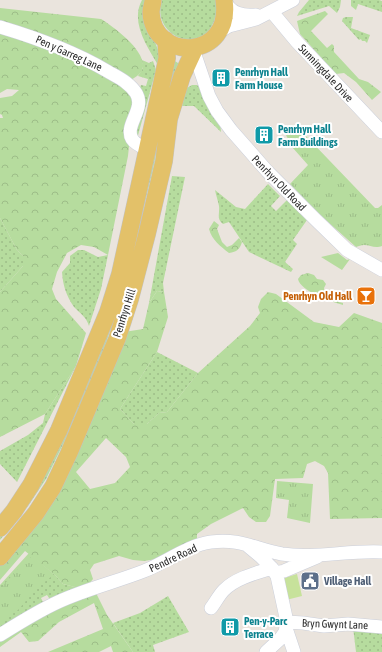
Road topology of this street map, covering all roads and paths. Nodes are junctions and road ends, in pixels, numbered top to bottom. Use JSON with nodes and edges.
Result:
{"nodes":[{"id":1,"x":153,"y":0,"type":"edge"},
{"id":2,"x":224,"y":0,"type":"edge"},
{"id":3,"x":293,"y":0,"type":"edge"},
{"id":4,"x":269,"y":13,"type":"junction"},
{"id":5,"x":0,"y":27,"type":"edge"},
{"id":6,"x":219,"y":32,"type":"junction"},
{"id":7,"x":166,"y":40,"type":"junction"},
{"id":8,"x":194,"y":50,"type":"junction"},
{"id":9,"x":202,"y":74,"type":"junction"},
{"id":10,"x":182,"y":76,"type":"junction"},
{"id":11,"x":382,"y":132,"type":"edge"},
{"id":12,"x":147,"y":149,"type":"junction"},
{"id":13,"x":382,"y":270,"type":"edge"},
{"id":14,"x":0,"y":528,"type":"edge"},
{"id":15,"x":244,"y":543,"type":"junction"},
{"id":16,"x":382,"y":552,"type":"edge"},
{"id":17,"x":325,"y":554,"type":"junction"},
{"id":18,"x":0,"y":557,"type":"edge"},
{"id":19,"x":273,"y":571,"type":"junction"},
{"id":20,"x":211,"y":608,"type":"dead end"},
{"id":21,"x":286,"y":625,"type":"junction"},
{"id":22,"x":382,"y":627,"type":"edge"},
{"id":23,"x":0,"y":635,"type":"edge"},
{"id":24,"x":266,"y":652,"type":"edge"},
{"id":25,"x":294,"y":652,"type":"edge"}],
"edges":[{"from":1,"to":7,"type":"main road"},
{"from":2,"to":4,"type":"street"},
{"from":2,"to":6,"type":"main road"},
{"from":3,"to":4,"type":"street"},
{"from":4,"to":6,"type":"street"},
{"from":4,"to":11,"type":"street","name":"Sunningdale Drive"},
{"from":5,"to":12,"type":"street","name":"Pen y Garreg Lane"},
{"from":6,"to":8,"type":"main road"},
{"from":7,"to":8,"type":"main road"},
{"from":7,"to":12,"type":"main road","name":"Penrhyn Hill"},
{"from":8,"to":9,"type":"street","name":"Penrhyn Old Road"},
{"from":8,"to":10,"type":"main road","name":"Penrhyn Hill"},
{"from":9,"to":10,"type":"street"},
{"from":9,"to":13,"type":"street","name":"Penrhyn Old Road"},
{"from":10,"to":18,"type":"main road","name":"Penrhyn Hill"},
{"from":12,"to":14,"type":"main road","name":"Penrhyn Hill"},
{"from":15,"to":17,"type":"street","name":"Pendre Road"},
{"from":15,"to":19,"type":"street","name":"Bryn Gwynt Lane"},
{"from":15,"to":23,"type":"street","name":"Pendre Road"},
{"from":16,"to":17,"type":"street","name":"Pendre Road"},
{"from":17,"to":19,"type":"street"},
{"from":19,"to":20,"type":"street"},
{"from":19,"to":21,"type":"street","name":"Bryn Gwynt Lane"},
{"from":21,"to":22,"type":"street","name":"Bryn Gwynt Lane"},
{"from":21,"to":24,"type":"street","name":"Bryn Gwynt Lane"},
{"from":21,"to":25,"type":"street"}]}
